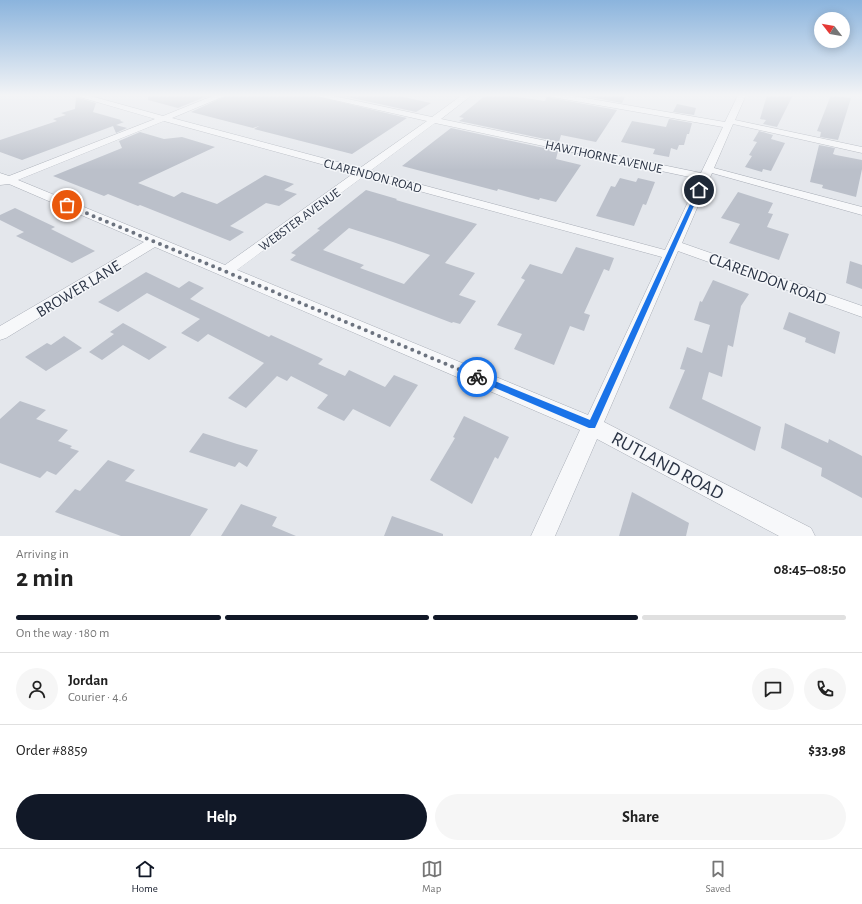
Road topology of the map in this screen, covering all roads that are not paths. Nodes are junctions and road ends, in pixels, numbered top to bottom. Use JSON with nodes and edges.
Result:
{"nodes":[{"id":1,"x":159,"y":120,"type":"edge"},
{"id":2,"x":171,"y":120,"type":"edge"},
{"id":3,"x":434,"y":120,"type":"joint"},
{"id":4,"x":709,"y":120,"type":"edge"},
{"id":5,"x":729,"y":120,"type":"edge"},
{"id":6,"x":728,"y":123,"type":"junction"},
{"id":7,"x":862,"y":150,"type":"edge"},
{"id":8,"x":362,"y":172,"type":"junction"},
{"id":9,"x":707,"y":173,"type":"junction"},
{"id":10,"x":3,"y":180,"type":"edge"},
{"id":11,"x":862,"y":211,"type":"edge"},
{"id":12,"x":155,"y":242,"type":"junction"},
{"id":13,"x":671,"y":250,"type":"junction"},
{"id":14,"x":226,"y":271,"type":"junction"},
{"id":15,"x":862,"y":312,"type":"edge"},
{"id":16,"x":0,"y":334,"type":"edge"},
{"id":17,"x":592,"y":426,"type":"junction"},
{"id":18,"x":543,"y":536,"type":"edge"},
{"id":19,"x":803,"y":536,"type":"edge"}],
"edges":[{"from":1,"to":10,"type":"street"},
{"from":2,"to":8,"type":"street","name":"CLARENDON ROAD"},
{"from":3,"to":8,"type":"street","name":"WEBSTER AVENUE"},
{"from":3,"to":9,"type":"street","name":"HAWTHORNE AVENUE"},
{"from":4,"to":6,"type":"street"},
{"from":5,"to":6,"type":"street"},
{"from":6,"to":7,"type":"street"},
{"from":6,"to":9,"type":"street"},
{"from":8,"to":13,"type":"street","name":"CLARENDON ROAD"},
{"from":8,"to":14,"type":"street","name":"WEBSTER AVENUE"},
{"from":9,"to":11,"type":"street","name":"HAWTHORNE AVENUE"},
{"from":9,"to":13,"type":"street"},
{"from":10,"to":12,"type":"street","name":"RUTLAND ROAD"},
{"from":12,"to":14,"type":"street","name":"RUTLAND ROAD"},
{"from":12,"to":16,"type":"street","name":"BROWER LANE"},
{"from":13,"to":15,"type":"street","name":"CLARENDON ROAD"},
{"from":13,"to":17,"type":"street"},
{"from":14,"to":17,"type":"street","name":"RUTLAND ROAD"},
{"from":17,"to":18,"type":"street"},
{"from":17,"to":19,"type":"street","name":"RUTLAND ROAD"}]}
